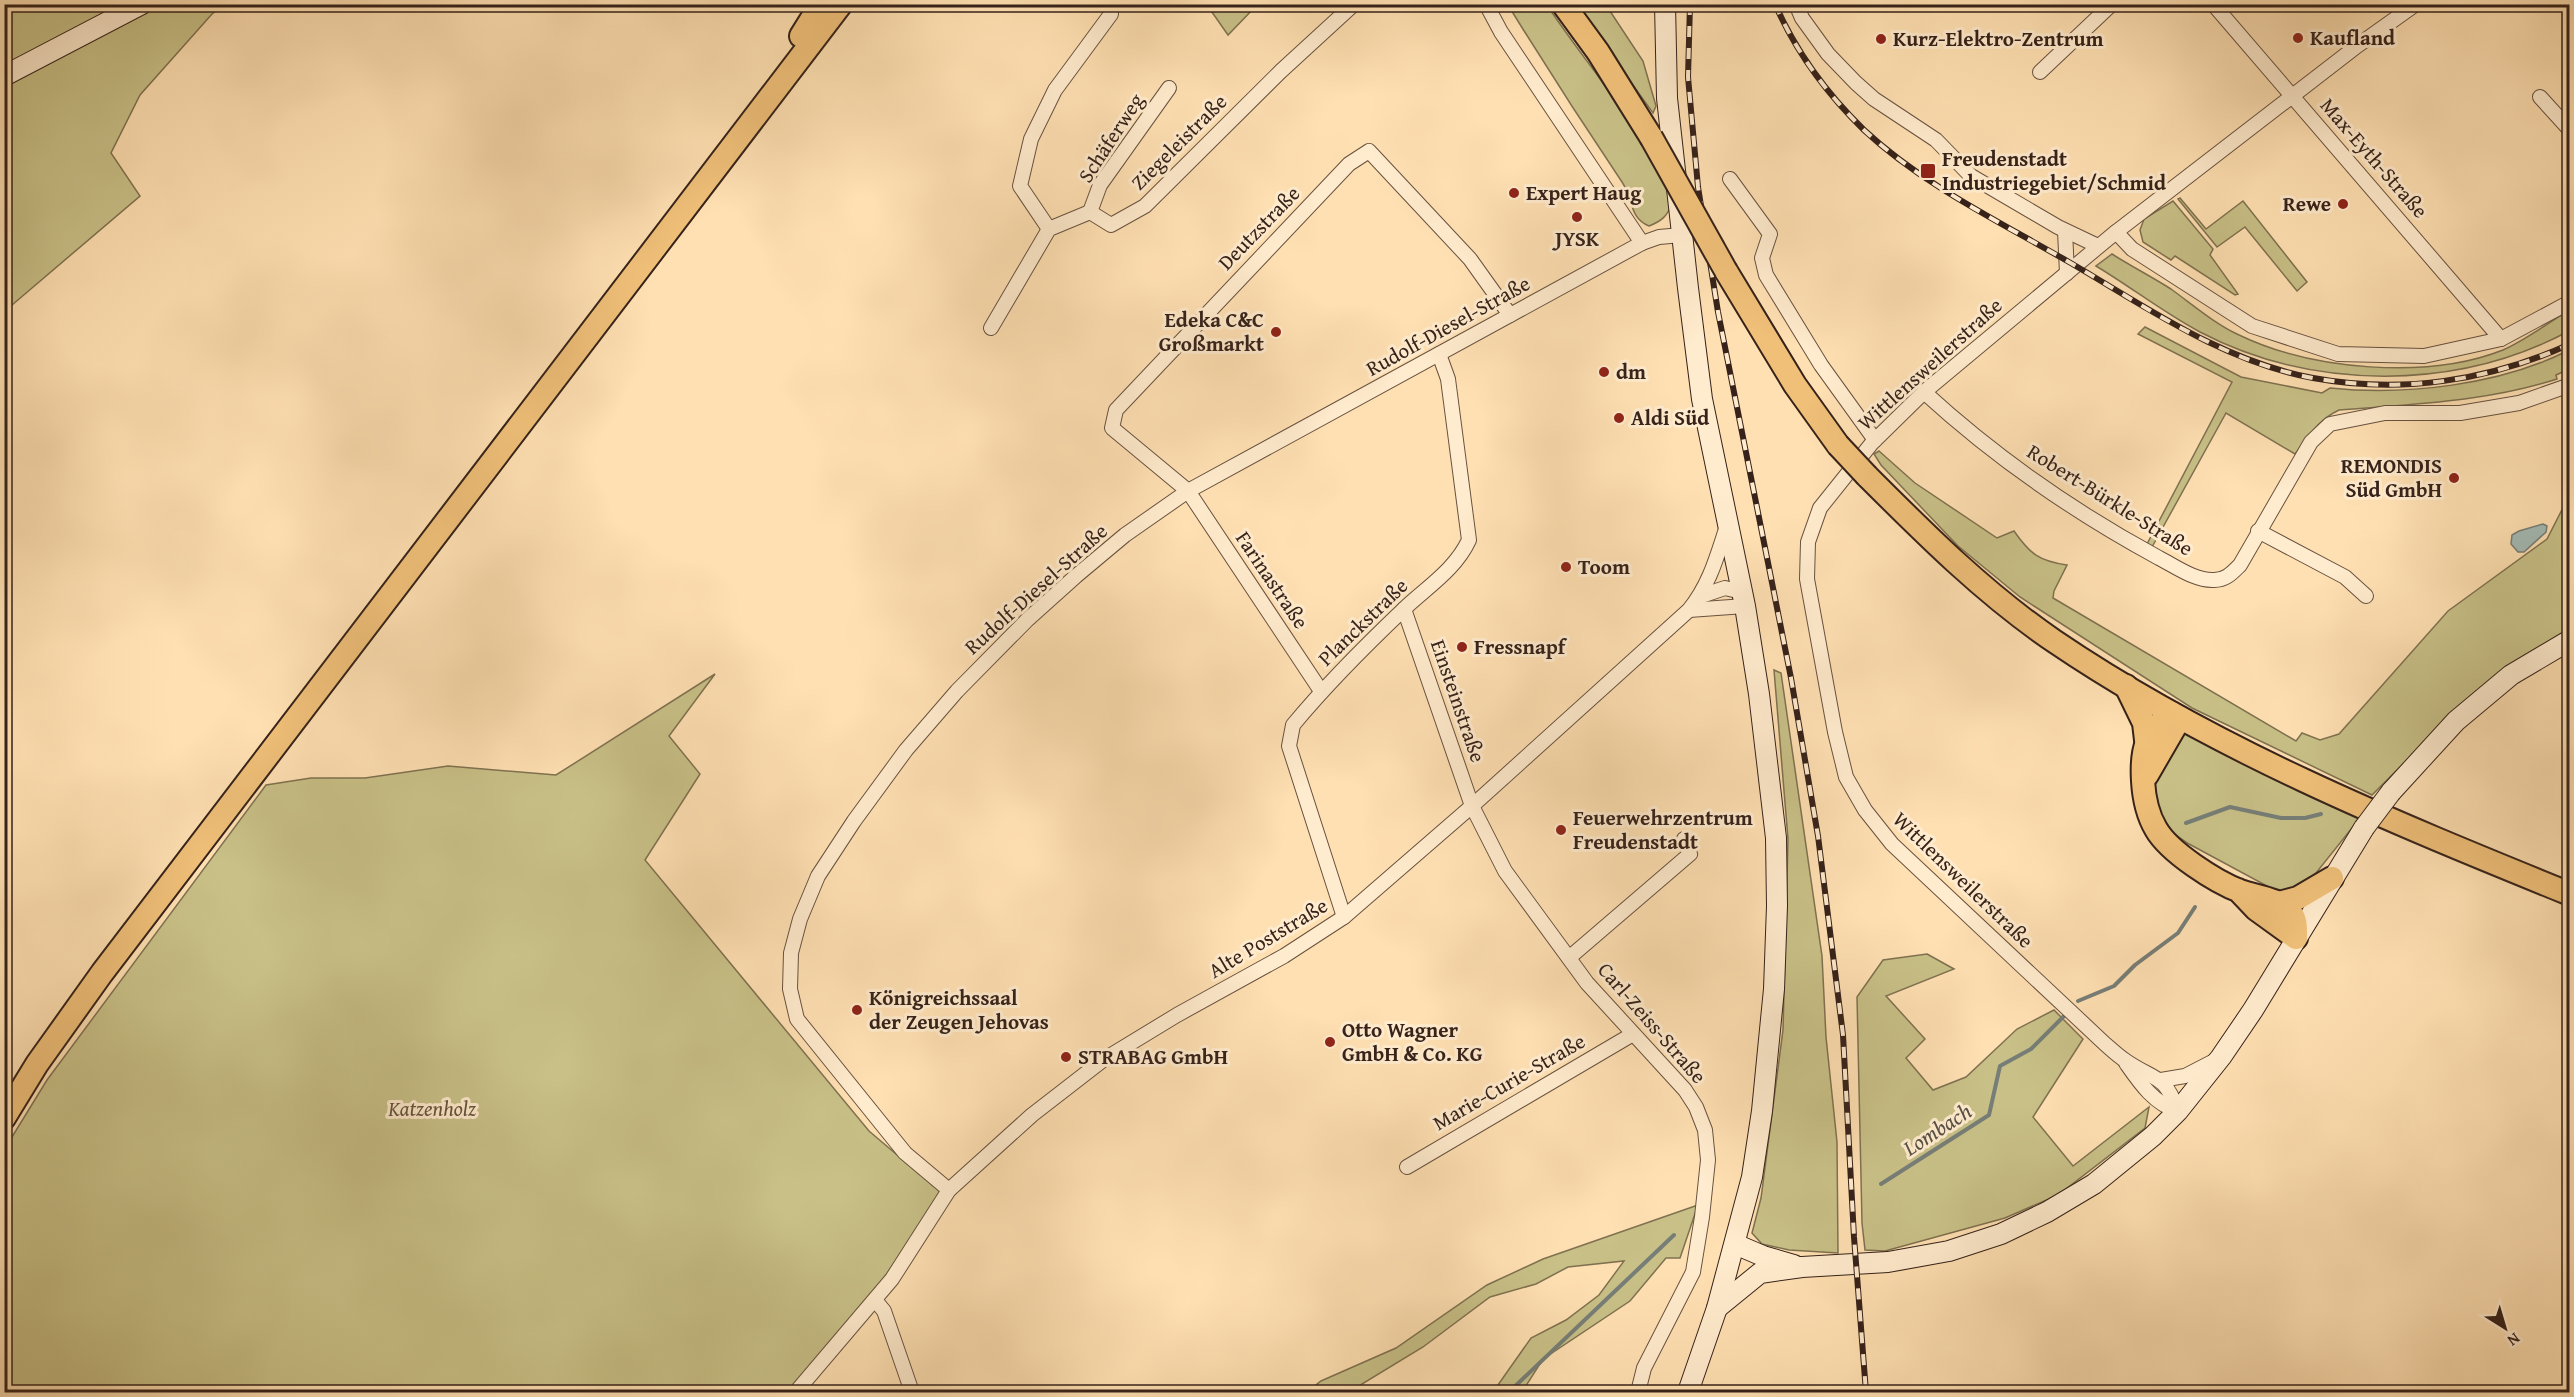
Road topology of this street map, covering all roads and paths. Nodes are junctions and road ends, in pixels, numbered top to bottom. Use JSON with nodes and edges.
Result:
{"nodes":[{"id":1,"x":142,"y":4,"type":"edge"},
{"id":2,"x":821,"y":4,"type":"edge"},
{"id":3,"x":841,"y":4,"type":"edge"},
{"id":4,"x":1354,"y":4,"type":"edge"},
{"id":5,"x":1486,"y":4,"type":"edge"},
{"id":6,"x":1563,"y":4,"type":"edge"},
{"id":7,"x":1665,"y":4,"type":"edge"},
{"id":8,"x":1796,"y":4,"type":"edge"},
{"id":9,"x":2112,"y":4,"type":"edge"},
{"id":10,"x":2213,"y":4,"type":"edge"},
{"id":11,"x":2416,"y":4,"type":"edge"},
{"id":12,"x":1111,"y":14,"type":"dead end"},
{"id":13,"x":2040,"y":72,"type":"dead end"},
{"id":14,"x":4,"y":76,"type":"edge"},
{"id":15,"x":1169,"y":88,"type":"dead end"},
{"id":16,"x":2293,"y":95,"type":"junction"},
{"id":17,"x":2540,"y":97,"type":"dead end"},
{"id":18,"x":750,"y":122,"type":"junction"},
{"id":19,"x":2570,"y":130,"type":"edge"},
{"id":20,"x":1730,"y":179,"type":"dead end"},
{"id":21,"x":1090,"y":212,"type":"junction"},
{"id":22,"x":1049,"y":229,"type":"junction"},
{"id":23,"x":2065,"y":231,"type":"junction"},
{"id":24,"x":2116,"y":232,"type":"junction"},
{"id":25,"x":1682,"y":235,"type":"junction"},
{"id":26,"x":1642,"y":243,"type":"junction"},
{"id":27,"x":2098,"y":246,"type":"junction"},
{"id":28,"x":2067,"y":273,"type":"junction"},
{"id":29,"x":2570,"y":302,"type":"edge"},
{"id":30,"x":1510,"y":315,"type":"junction"},
{"id":31,"x":991,"y":328,"type":"dead end"},
{"id":32,"x":2501,"y":339,"type":"junction"},
{"id":33,"x":1439,"y":354,"type":"junction"},
{"id":34,"x":2570,"y":385,"type":"edge"},
{"id":35,"x":1924,"y":392,"type":"junction"},
{"id":36,"x":1875,"y":440,"type":"junction"},
{"id":37,"x":1188,"y":491,"type":"junction"},
{"id":38,"x":1727,"y":526,"type":"junction"},
{"id":39,"x":2258,"y":531,"type":"junction"},
{"id":40,"x":1701,"y":596,"type":"junction"},
{"id":41,"x":2366,"y":596,"type":"dead end"},
{"id":42,"x":1743,"y":599,"type":"junction"},
{"id":43,"x":1404,"y":609,"type":"junction"},
{"id":44,"x":1689,"y":610,"type":"junction"},
{"id":45,"x":2570,"y":640,"type":"edge"},
{"id":46,"x":2126,"y":686,"type":"junction"},
{"id":47,"x":1321,"y":691,"type":"junction"},
{"id":48,"x":2176,"y":715,"type":"junction"},
{"id":49,"x":2146,"y":740,"type":"junction"},
{"id":50,"x":2143,"y":782,"type":"junction"},
{"id":51,"x":1472,"y":806,"type":"junction"},
{"id":52,"x":1684,"y":839,"type":"dead end"},
{"id":53,"x":2332,"y":878,"type":"junction"},
{"id":54,"x":2238,"y":890,"type":"junction"},
{"id":55,"x":2570,"y":894,"type":"edge"},
{"id":56,"x":2279,"y":903,"type":"junction"},
{"id":57,"x":1344,"y":917,"type":"junction"},
{"id":58,"x":2296,"y":938,"type":"junction"},
{"id":59,"x":1570,"y":957,"type":"junction"},
{"id":60,"x":1633,"y":1034,"type":"junction"},
{"id":61,"x":2221,"y":1057,"type":"junction"},
{"id":62,"x":2126,"y":1061,"type":"junction"},
{"id":63,"x":2161,"y":1080,"type":"junction"},
{"id":64,"x":2178,"y":1111,"type":"junction"},
{"id":65,"x":4,"y":1118,"type":"edge"},
{"id":66,"x":1407,"y":1167,"type":"dead end"},
{"id":67,"x":949,"y":1190,"type":"junction"},
{"id":68,"x":1733,"y":1251,"type":"junction"},
{"id":69,"x":1802,"y":1267,"type":"junction"},
{"id":70,"x":1760,"y":1273,"type":"junction"},
{"id":71,"x":874,"y":1300,"type":"junction"},
{"id":72,"x":1717,"y":1308,"type":"junction"},
{"id":73,"x":796,"y":1392,"type":"edge"},
{"id":74,"x":912,"y":1392,"type":"edge"},
{"id":75,"x":1638,"y":1392,"type":"edge"},
{"id":76,"x":1688,"y":1392,"type":"edge"}],
"edges":[{"from":1,"to":14,"type":"street"},
{"from":2,"to":18,"type":"main road"},
{"from":3,"to":18,"type":"main road"},
{"from":4,"to":21,"type":"street","name":"Ziegeleistraße"},
{"from":5,"to":26,"type":"street"},
{"from":6,"to":46,"type":"main road","bridge":true},
{"from":7,"to":25,"type":"street"},
{"from":8,"to":23,"type":"street"},
{"from":9,"to":13,"type":"street"},
{"from":10,"to":16,"type":"street","name":"Max-Eyth-Straße"},
{"from":11,"to":16,"type":"street","name":"Wittlensweilerstraße"},
{"from":12,"to":22,"type":"street"},
{"from":15,"to":21,"type":"street","name":"Schäferweg"},
{"from":16,"to":24,"type":"street","name":"Wittlensweilerstraße"},
{"from":16,"to":32,"type":"street","name":"Max-Eyth-Straße"},
{"from":17,"to":19,"type":"street"},
{"from":18,"to":65,"type":"main road"},
{"from":20,"to":36,"type":"street"},
{"from":21,"to":22,"type":"street"},
{"from":22,"to":31,"type":"street"},
{"from":23,"to":27,"type":"street"},
{"from":23,"to":28,"type":"street"},
{"from":24,"to":27,"type":"street","name":"Wittlensweilerstraße"},
{"from":24,"to":32,"type":"street"},
{"from":25,"to":26,"type":"street","name":"Rudolf-Diesel-Straße"},
{"from":25,"to":38,"type":"street"},
{"from":26,"to":30,"type":"street","name":"Rudolf-Diesel-Straße"},
{"from":27,"to":28,"type":"street","name":"Wittlensweilerstraße"},
{"from":28,"to":35,"type":"street","name":"Wittlensweilerstraße"},
{"from":29,"to":32,"type":"street"},
{"from":30,"to":33,"type":"street","name":"Rudolf-Diesel-Straße"},
{"from":30,"to":37,"type":"street","name":"Deutzstraße"},
{"from":33,"to":37,"type":"street","name":"Rudolf-Diesel-Straße"},
{"from":33,"to":43,"type":"street","name":"Planckstraße"},
{"from":34,"to":39,"type":"street","name":"Robert-Bürkle-Straße"},
{"from":35,"to":36,"type":"street","name":"Wittlensweilerstraße"},
{"from":35,"to":39,"type":"street","name":"Robert-Bürkle-Straße"},
{"from":36,"to":62,"type":"street","name":"Wittlensweilerstraße"},
{"from":37,"to":47,"type":"street","name":"Farinastraße"},
{"from":37,"to":67,"type":"street","name":"Rudolf-Diesel-Straße"},
{"from":38,"to":40,"type":"street","name":"Alte Poststraße"},
{"from":38,"to":42,"type":"street"},
{"from":39,"to":41,"type":"street"},
{"from":40,"to":42,"type":"street"},
{"from":40,"to":44,"type":"street","name":"Alte Poststraße"},
{"from":42,"to":44,"type":"street"},
{"from":42,"to":68,"type":"street"},
{"from":43,"to":47,"type":"street","name":"Planckstraße"},
{"from":43,"to":51,"type":"street","name":"Einsteinstraße"},
{"from":44,"to":51,"type":"street","name":"Alte Poststraße"},
{"from":45,"to":53,"type":"street","bridge":true},
{"from":46,"to":48,"type":"main road"},
{"from":46,"to":49,"type":"main road"},
{"from":47,"to":57,"type":"street","name":"Planckstraße"},
{"from":48,"to":49,"type":"main road"},
{"from":48,"to":50,"type":"main road"},
{"from":48,"to":55,"type":"main road"},
{"from":49,"to":50,"type":"main road"},
{"from":50,"to":54,"type":"main road"},
{"from":51,"to":57,"type":"street","name":"Alte Poststraße"},
{"from":51,"to":59,"type":"street","name":"Carl-Zeiss-Straße"},
{"from":52,"to":59,"type":"street"},
{"from":53,"to":56,"type":"main road"},
{"from":53,"to":58,"type":"street"},
{"from":54,"to":56,"type":"main road"},
{"from":54,"to":58,"type":"main road"},
{"from":56,"to":58,"type":"main road"},
{"from":57,"to":67,"type":"street","name":"Alte Poststraße"},
{"from":58,"to":61,"type":"street"},
{"from":59,"to":60,"type":"street","name":"Carl-Zeiss-Straße"},
{"from":60,"to":66,"type":"street","name":"Marie-Curie-Straße"},
{"from":60,"to":75,"type":"street","name":"Carl-Zeiss-Straße"},
{"from":61,"to":63,"type":"street"},
{"from":61,"to":64,"type":"street"},
{"from":62,"to":63,"type":"street","name":"Wittlensweilerstraße"},
{"from":62,"to":64,"type":"street","name":"Wittlensweilerstraße"},
{"from":63,"to":64,"type":"street"},
{"from":64,"to":69,"type":"street"},
{"from":67,"to":71,"type":"street","name":"Alte Poststraße"},
{"from":68,"to":69,"type":"street"},
{"from":68,"to":70,"type":"street"},
{"from":68,"to":72,"type":"street"},
{"from":69,"to":70,"type":"street"},
{"from":70,"to":72,"type":"street"},
{"from":71,"to":73,"type":"street","name":"Alte Poststraße"},
{"from":71,"to":74,"type":"street"},
{"from":72,"to":76,"type":"street"}]}
